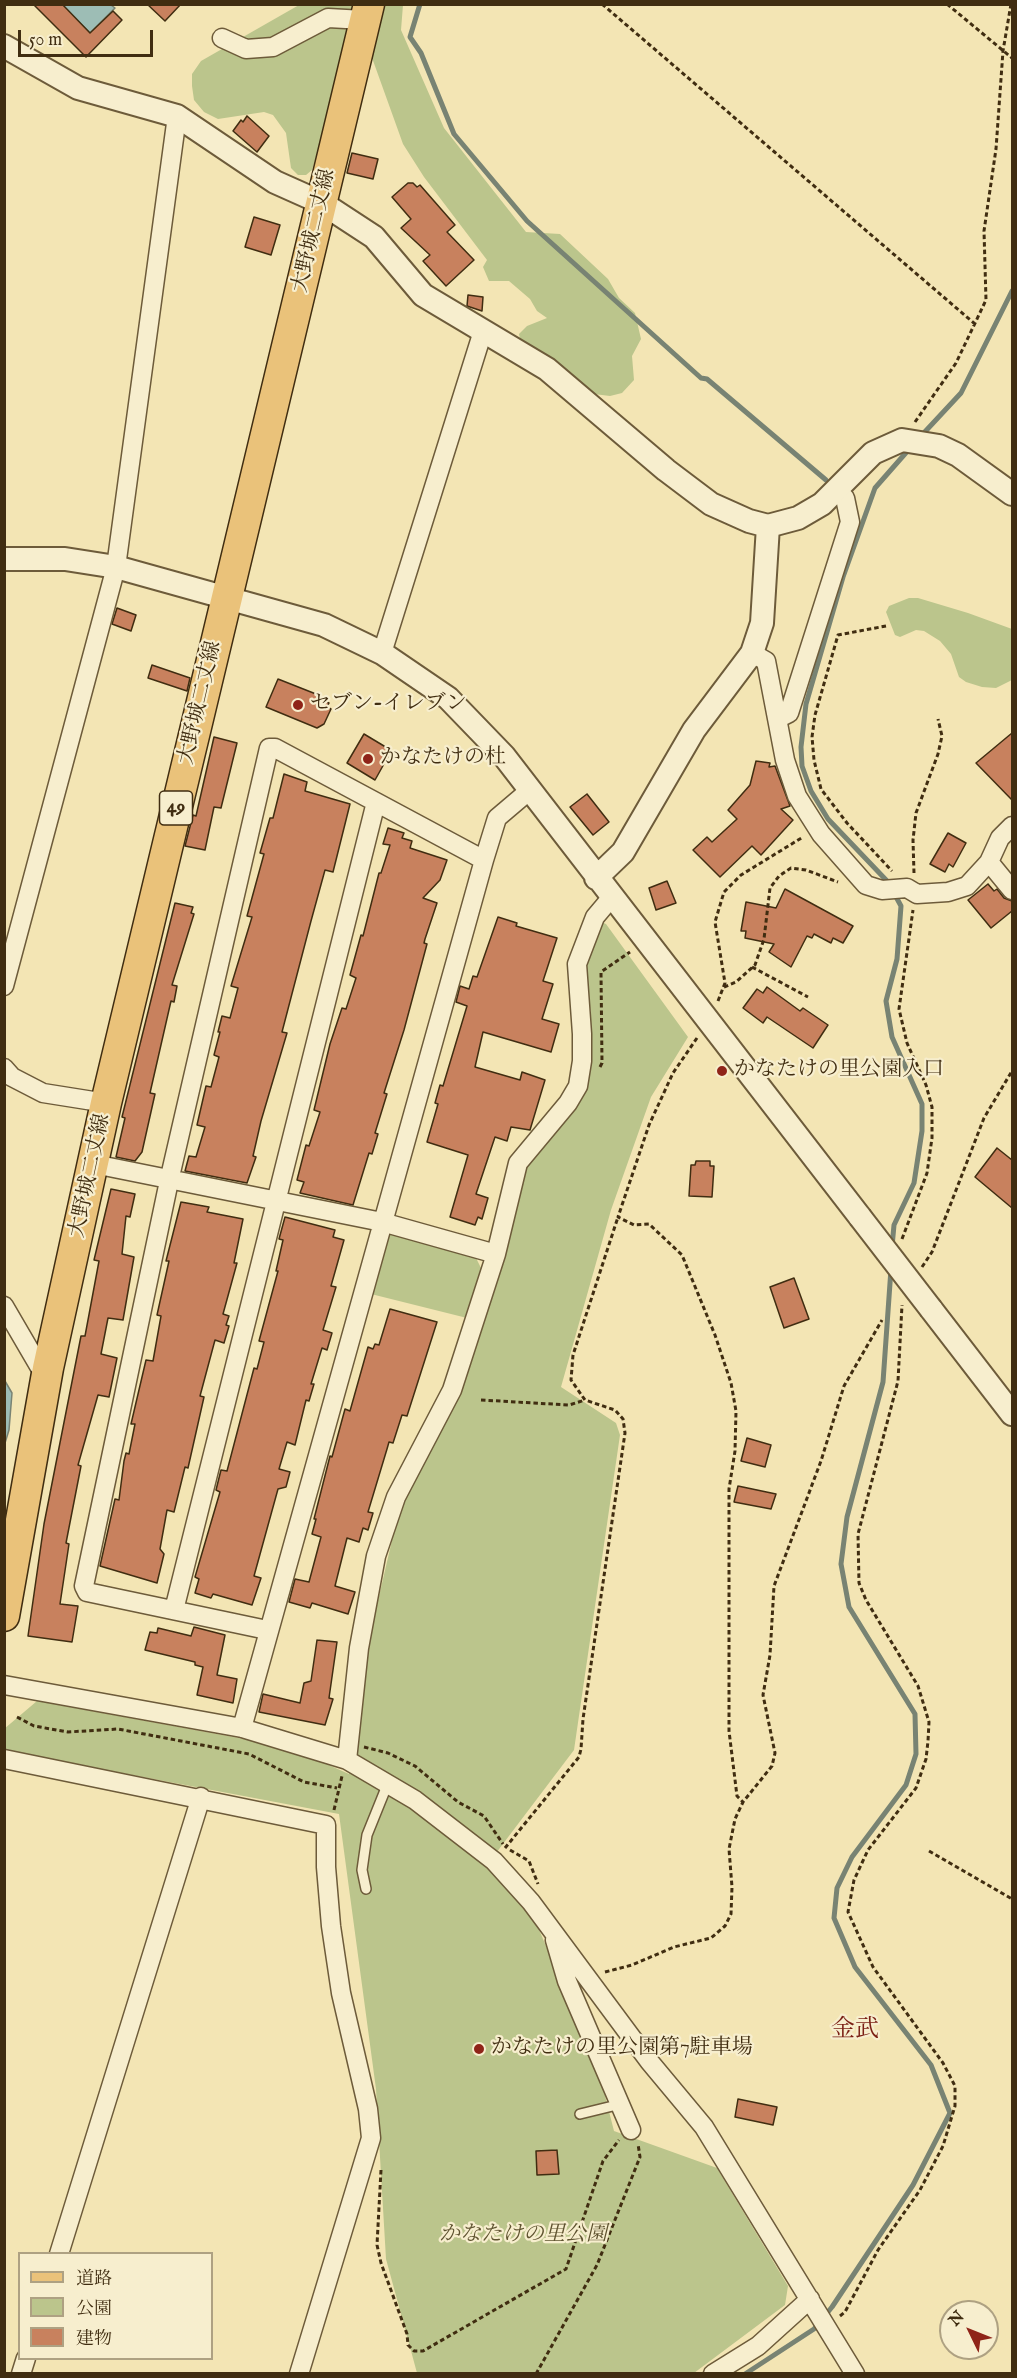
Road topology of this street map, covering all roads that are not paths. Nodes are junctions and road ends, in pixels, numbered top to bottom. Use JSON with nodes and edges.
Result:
{"nodes":[{"id":1,"x":366,"y":12,"type":"edge"},
{"id":2,"x":222,"y":38,"type":"dead end"},
{"id":3,"x":4,"y":46,"type":"edge"},
{"id":4,"x":177,"y":116,"type":"junction"},
{"id":5,"x":322,"y":203,"type":"junction"},
{"id":6,"x":483,"y":331,"type":"junction"},
{"id":7,"x":835,"y":490,"type":"junction"},
{"id":8,"x":1012,"y":494,"type":"edge"},
{"id":9,"x":768,"y":526,"type":"junction"},
{"id":10,"x":4,"y":559,"type":"edge"},
{"id":11,"x":116,"y":567,"type":"junction"},
{"id":12,"x":226,"y":598,"type":"junction"},
{"id":13,"x":382,"y":653,"type":"junction"},
{"id":14,"x":752,"y":653,"type":"junction"},
{"id":15,"x":779,"y":718,"type":"junction"},
{"id":16,"x":530,"y":790,"type":"junction"},
{"id":17,"x":375,"y":802,"type":"junction"},
{"id":18,"x":1012,"y":826,"type":"edge"},
{"id":19,"x":484,"y":860,"type":"junction"},
{"id":20,"x":988,"y":862,"type":"junction"},
{"id":21,"x":596,"y":878,"type":"junction"},
{"id":22,"x":1012,"y":890,"type":"edge"},
{"id":23,"x":611,"y":898,"type":"junction"},
{"id":24,"x":4,"y":986,"type":"edge"},
{"id":25,"x":4,"y":1068,"type":"edge"},
{"id":26,"x":106,"y":1103,"type":"junction"},
{"id":27,"x":94,"y":1164,"type":"junction"},
{"id":28,"x":168,"y":1181,"type":"junction"},
{"id":29,"x":275,"y":1201,"type":"junction"},
{"id":30,"x":382,"y":1222,"type":"junction"},
{"id":31,"x":496,"y":1254,"type":"junction"},
{"id":32,"x":4,"y":1306,"type":"edge"},
{"id":33,"x":48,"y":1368,"type":"junction"},
{"id":34,"x":1012,"y":1414,"type":"edge"},
{"id":35,"x":174,"y":1610,"type":"junction"},
{"id":36,"x":4,"y":1616,"type":"edge"},
{"id":37,"x":267,"y":1630,"type":"junction"},
{"id":38,"x":4,"y":1685,"type":"edge"},
{"id":39,"x":242,"y":1728,"type":"junction"},
{"id":40,"x":348,"y":1751,"type":"junction"},
{"id":41,"x":4,"y":1759,"type":"edge"},
{"id":42,"x":388,"y":1784,"type":"junction"},
{"id":43,"x":201,"y":1797,"type":"junction"},
{"id":44,"x":366,"y":1889,"type":"dead end"},
{"id":45,"x":553,"y":1932,"type":"junction"},
{"id":46,"x":621,"y":2104,"type":"junction"},
{"id":47,"x":580,"y":2114,"type":"dead end"},
{"id":48,"x":631,"y":2130,"type":"road end"},
{"id":49,"x":59,"y":2252,"type":"edge"},
{"id":50,"x":810,"y":2299,"type":"junction"},
{"id":51,"x":300,"y":2373,"type":"edge"},
{"id":52,"x":713,"y":2373,"type":"edge"},
{"id":53,"x":855,"y":2373,"type":"edge"}],
"edges":[{"from":1,"to":2,"type":"street"},
{"from":1,"to":5,"type":"main road","name":"大野城二丈線","number":"49"},
{"from":3,"to":4,"type":"street"},
{"from":4,"to":5,"type":"street"},
{"from":4,"to":11,"type":"street"},
{"from":5,"to":6,"type":"street"},
{"from":5,"to":12,"type":"main road","name":"大野城二丈線","number":"49"},
{"from":6,"to":9,"type":"street"},
{"from":6,"to":13,"type":"street"},
{"from":7,"to":8,"type":"street"},
{"from":7,"to":9,"type":"street"},
{"from":7,"to":15,"type":"street"},
{"from":9,"to":14,"type":"street"},
{"from":10,"to":11,"type":"street"},
{"from":11,"to":12,"type":"street"},
{"from":11,"to":24,"type":"street"},
{"from":12,"to":13,"type":"street"},
{"from":12,"to":26,"type":"main road","name":"大野城二丈線","number":"49"},
{"from":13,"to":16,"type":"street"},
{"from":14,"to":15,"type":"street"},
{"from":14,"to":21,"type":"street"},
{"from":15,"to":20,"type":"street"},
{"from":16,"to":19,"type":"street"},
{"from":16,"to":21,"type":"street"},
{"from":17,"to":19,"type":"street"},
{"from":17,"to":28,"type":"street"},
{"from":17,"to":29,"type":"street"},
{"from":18,"to":20,"type":"street"},
{"from":19,"to":30,"type":"street"},
{"from":20,"to":22,"type":"street"},
{"from":21,"to":23,"type":"street"},
{"from":23,"to":31,"type":"street"},
{"from":23,"to":34,"type":"street","bridge":true},
{"from":25,"to":26,"type":"street"},
{"from":26,"to":27,"type":"main road","name":"大野城二丈線","number":"49"},
{"from":27,"to":28,"type":"street"},
{"from":27,"to":33,"type":"main road","name":"大野城二丈線","number":"49"},
{"from":28,"to":29,"type":"street"},
{"from":28,"to":35,"type":"street"},
{"from":29,"to":30,"type":"street"},
{"from":29,"to":35,"type":"street"},
{"from":30,"to":31,"type":"street"},
{"from":30,"to":37,"type":"street"},
{"from":31,"to":40,"type":"street"},
{"from":32,"to":33,"type":"street"},
{"from":33,"to":36,"type":"main road","name":"大野城二丈線","number":"49"},
{"from":35,"to":37,"type":"street"},
{"from":37,"to":39,"type":"street"},
{"from":38,"to":39,"type":"street"},
{"from":39,"to":40,"type":"street"},
{"from":40,"to":42,"type":"street"},
{"from":41,"to":43,"type":"street"},
{"from":42,"to":44,"type":"lane"},
{"from":42,"to":45,"type":"street"},
{"from":43,"to":49,"type":"street"},
{"from":43,"to":51,"type":"street"},
{"from":45,"to":46,"type":"street"},
{"from":45,"to":50,"type":"street"},
{"from":46,"to":47,"type":"lane"},
{"from":46,"to":48,"type":"street"},
{"from":50,"to":52,"type":"street"},
{"from":50,"to":53,"type":"street"}]}
